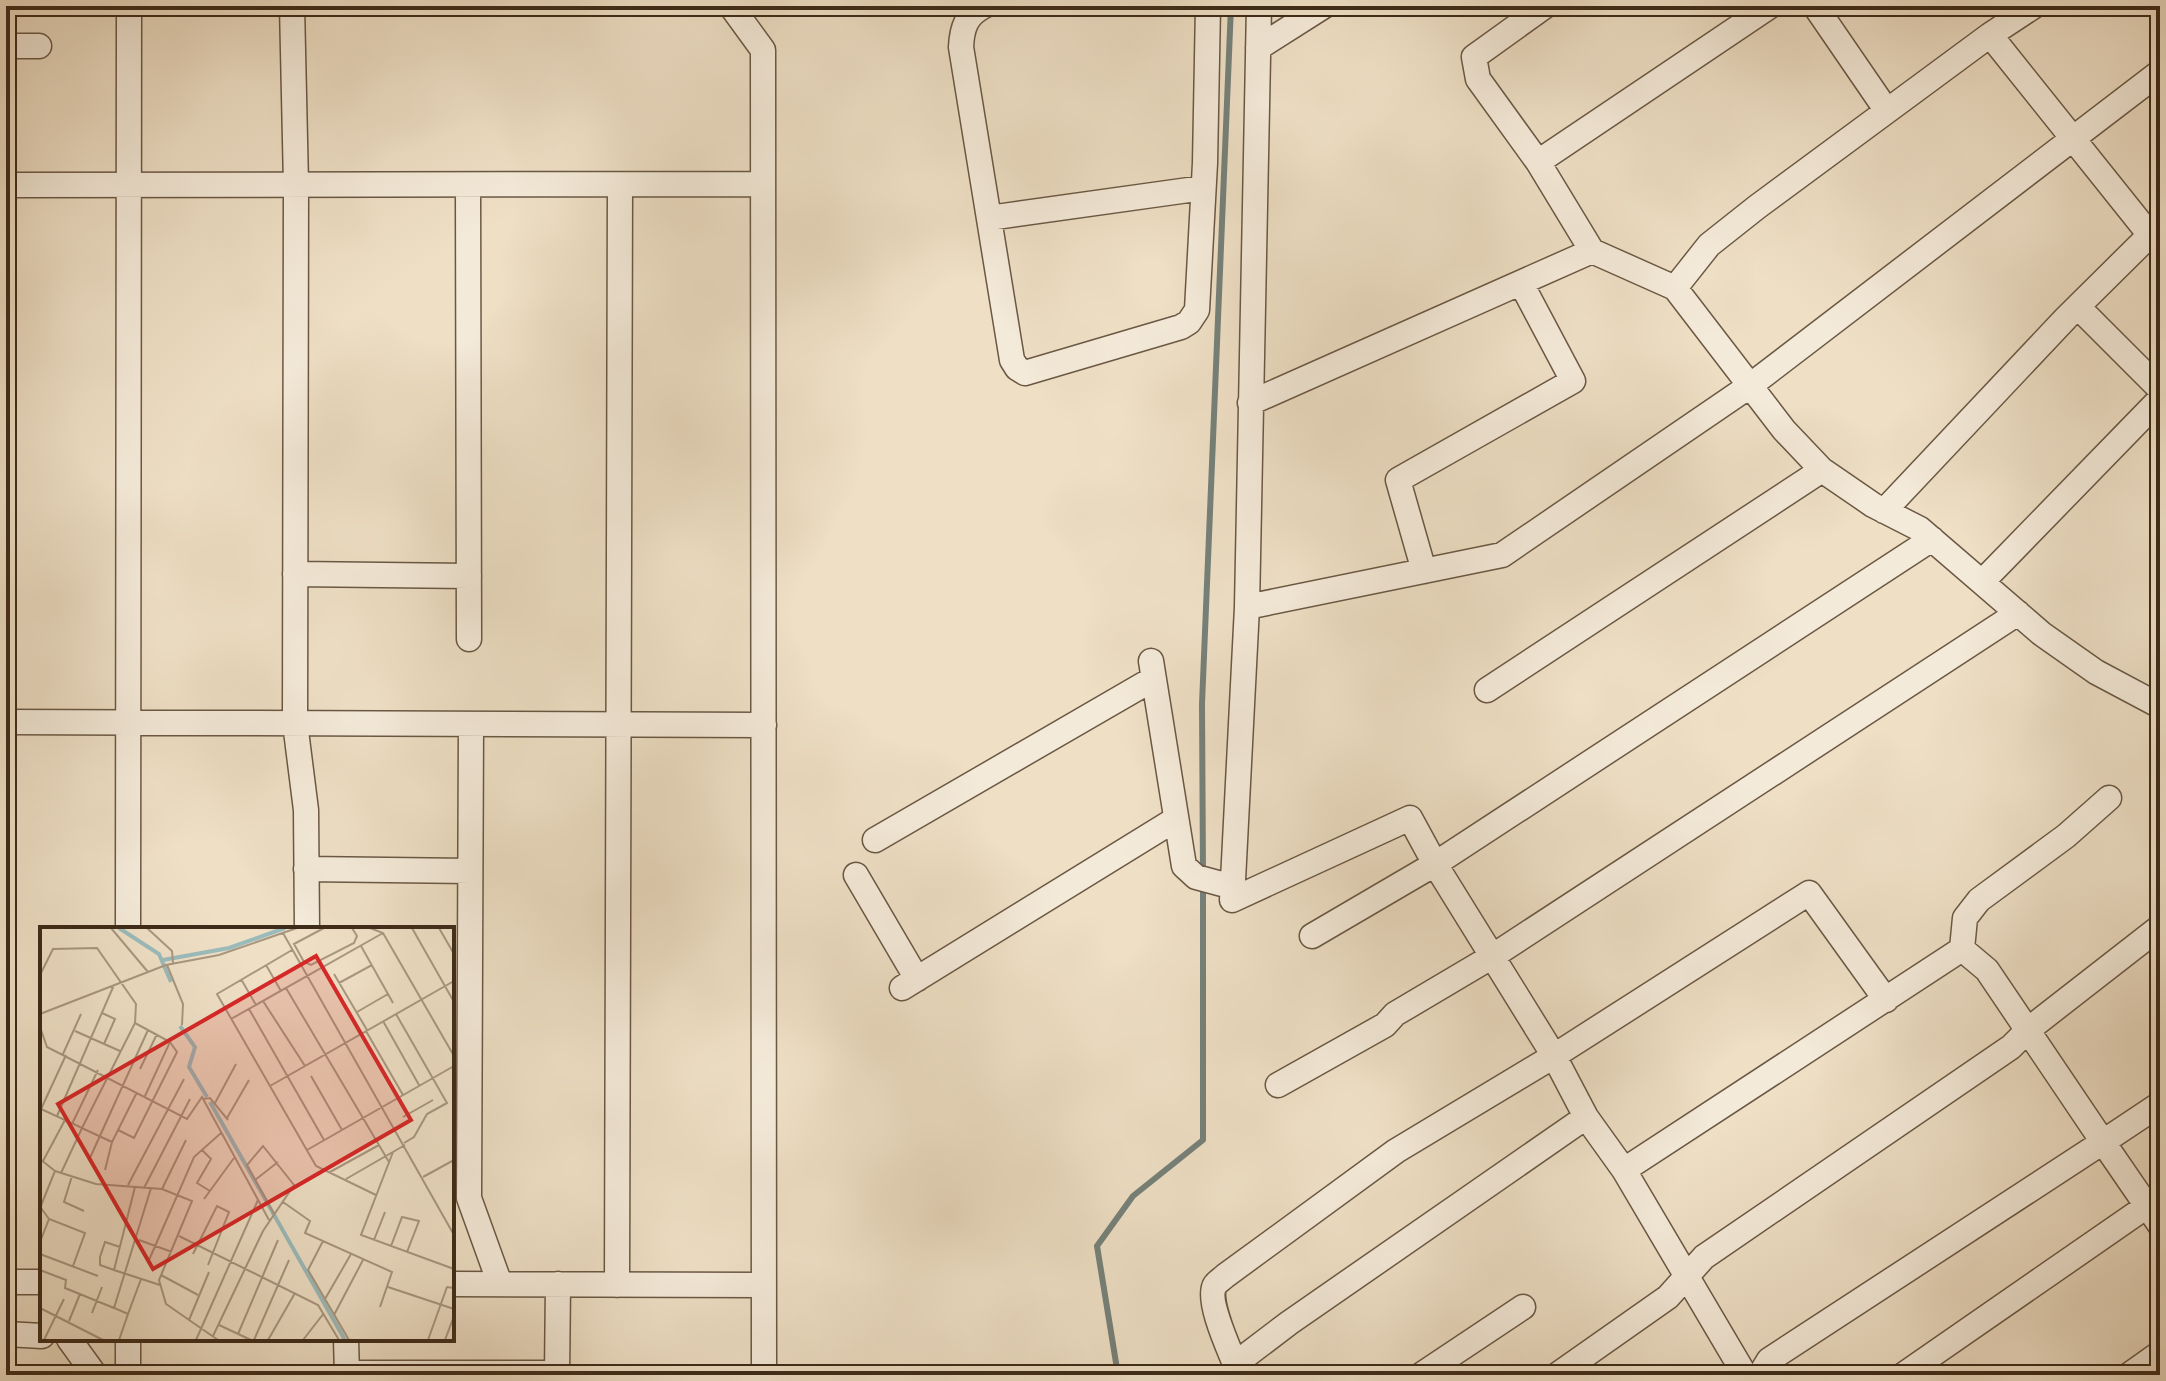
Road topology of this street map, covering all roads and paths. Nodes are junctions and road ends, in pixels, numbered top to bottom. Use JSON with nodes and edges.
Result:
{"nodes":[{"id":1,"x":129,"y":6,"type":"edge"},
{"id":2,"x":292,"y":6,"type":"edge"},
{"id":3,"x":731,"y":6,"type":"edge"},
{"id":4,"x":984,"y":6,"type":"edge"},
{"id":5,"x":1208,"y":6,"type":"edge"},
{"id":6,"x":1259,"y":6,"type":"edge"},
{"id":7,"x":1324,"y":6,"type":"edge"},
{"id":8,"x":1545,"y":6,"type":"edge"},
{"id":9,"x":1770,"y":6,"type":"edge"},
{"id":10,"x":1815,"y":6,"type":"edge"},
{"id":11,"x":2034,"y":6,"type":"edge"},
{"id":12,"x":1990,"y":35,"type":"junction"},
{"id":13,"x":6,"y":46,"type":"edge"},
{"id":14,"x":39,"y":46,"type":"dead end"},
{"id":15,"x":1258,"y":48,"type":"junction"},
{"id":16,"x":2160,"y":72,"type":"edge"},
{"id":17,"x":1887,"y":111,"type":"junction"},
{"id":18,"x":2073,"y":139,"type":"junction"},
{"id":19,"x":1538,"y":162,"type":"junction"},
{"id":20,"x":763,"y":184,"type":"junction"},
{"id":21,"x":6,"y":185,"type":"edge"},
{"id":22,"x":296,"y":185,"type":"junction"},
{"id":23,"x":468,"y":185,"type":"junction"},
{"id":24,"x":620,"y":185,"type":"junction"},
{"id":25,"x":129,"y":186,"type":"junction"},
{"id":26,"x":1203,"y":188,"type":"junction"},
{"id":27,"x":989,"y":218,"type":"junction"},
{"id":28,"x":2155,"y":230,"type":"edge"},
{"id":29,"x":1592,"y":251,"type":"junction"},
{"id":30,"x":1521,"y":283,"type":"junction"},
{"id":31,"x":1675,"y":288,"type":"junction"},
{"id":32,"x":2078,"y":307,"type":"junction"},
{"id":33,"x":1751,"y":385,"type":"junction"},
{"id":34,"x":2160,"y":389,"type":"edge"},
{"id":35,"x":2160,"y":399,"type":"edge"},
{"id":36,"x":1250,"y":403,"type":"junction"},
{"id":37,"x":1822,"y":470,"type":"junction"},
{"id":38,"x":1884,"y":511,"type":"junction"},
{"id":39,"x":1932,"y":539,"type":"junction"},
{"id":40,"x":1424,"y":571,"type":"junction"},
{"id":41,"x":295,"y":574,"type":"junction"},
{"id":42,"x":469,"y":576,"type":"junction"},
{"id":43,"x":1982,"y":582,"type":"junction"},
{"id":44,"x":1247,"y":607,"type":"junction"},
{"id":45,"x":2018,"y":613,"type":"junction"},
{"id":46,"x":469,"y":639,"type":"dead end"},
{"id":47,"x":1487,"y":690,"type":"dead end"},
{"id":48,"x":2160,"y":706,"type":"edge"},
{"id":49,"x":6,"y":722,"type":"edge"},
{"id":50,"x":129,"y":723,"type":"junction"},
{"id":51,"x":295,"y":723,"type":"junction"},
{"id":52,"x":471,"y":724,"type":"junction"},
{"id":53,"x":618,"y":724,"type":"junction"},
{"id":54,"x":764,"y":725,"type":"junction"},
{"id":55,"x":2109,"y":798,"type":"dead end"},
{"id":56,"x":1176,"y":819,"type":"junction"},
{"id":57,"x":875,"y":840,"type":"dead end"},
{"id":58,"x":1435,"y":864,"type":"junction"},
{"id":59,"x":306,"y":869,"type":"junction"},
{"id":60,"x":470,"y":871,"type":"junction"},
{"id":61,"x":856,"y":875,"type":"dead end"},
{"id":62,"x":1233,"y":887,"type":"junction"},
{"id":63,"x":128,"y":927,"type":"edge"},
{"id":64,"x":307,"y":927,"type":"edge"},
{"id":65,"x":2160,"y":927,"type":"edge"},
{"id":66,"x":1312,"y":936,"type":"dead end"},
{"id":67,"x":1962,"y":949,"type":"junction"},
{"id":68,"x":1493,"y":956,"type":"junction"},
{"id":69,"x":1886,"y":1000,"type":"junction"},
{"id":70,"x":2029,"y":1029,"type":"junction"},
{"id":71,"x":1554,"y":1056,"type":"junction"},
{"id":72,"x":1278,"y":1085,"type":"dead end"},
{"id":73,"x":2160,"y":1104,"type":"edge"},
{"id":74,"x":1586,"y":1117,"type":"junction"},
{"id":75,"x":461,"y":1125,"type":"edge"},
{"id":76,"x":2103,"y":1142,"type":"junction"},
{"id":77,"x":1624,"y":1170,"type":"junction"},
{"id":78,"x":2154,"y":1216,"type":"edge"},
{"id":79,"x":1686,"y":1276,"type":"junction"},
{"id":80,"x":6,"y":1282,"type":"edge"},
{"id":81,"x":40,"y":1282,"type":"edge"},
{"id":82,"x":454,"y":1284,"type":"edge"},
{"id":83,"x":500,"y":1284,"type":"junction"},
{"id":84,"x":558,"y":1284,"type":"junction"},
{"id":85,"x":617,"y":1285,"type":"junction"},
{"id":86,"x":764,"y":1285,"type":"junction"},
{"id":87,"x":1523,"y":1307,"type":"dead end"},
{"id":88,"x":6,"y":1334,"type":"edge"},
{"id":89,"x":40,"y":1336,"type":"edge"},
{"id":90,"x":70,"y":1341,"type":"edge"},
{"id":91,"x":128,"y":1341,"type":"edge"},
{"id":92,"x":346,"y":1341,"type":"edge"},
{"id":93,"x":2160,"y":1353,"type":"edge"},
{"id":94,"x":1237,"y":1370,"type":"edge"},
{"id":95,"x":347,"y":1374,"type":"edge"},
{"id":96,"x":557,"y":1374,"type":"edge"},
{"id":97,"x":95,"y":1375,"type":"edge"},
{"id":98,"x":128,"y":1375,"type":"edge"},
{"id":99,"x":764,"y":1375,"type":"edge"},
{"id":100,"x":1421,"y":1375,"type":"edge"},
{"id":101,"x":1557,"y":1375,"type":"edge"},
{"id":102,"x":1745,"y":1375,"type":"edge"},
{"id":103,"x":1760,"y":1375,"type":"edge"},
{"id":104,"x":1903,"y":1375,"type":"edge"},
{"id":105,"x":2129,"y":1375,"type":"edge"}],
"edges":[{"from":1,"to":25,"type":"street"},
{"from":2,"to":22,"type":"street"},
{"from":3,"to":20,"type":"street"},
{"from":4,"to":27,"type":"street"},
{"from":5,"to":26,"type":"street"},
{"from":6,"to":15,"type":"street"},
{"from":7,"to":15,"type":"street"},
{"from":8,"to":19,"type":"street"},
{"from":9,"to":19,"type":"street"},
{"from":10,"to":17,"type":"street"},
{"from":11,"to":12,"type":"street"},
{"from":12,"to":17,"type":"street"},
{"from":12,"to":18,"type":"street"},
{"from":13,"to":14,"type":"street"},
{"from":15,"to":36,"type":"street"},
{"from":16,"to":18,"type":"street"},
{"from":17,"to":31,"type":"street"},
{"from":18,"to":28,"type":"street"},
{"from":18,"to":33,"type":"street"},
{"from":19,"to":29,"type":"street"},
{"from":20,"to":24,"type":"street"},
{"from":20,"to":54,"type":"street"},
{"from":21,"to":25,"type":"street"},
{"from":22,"to":23,"type":"street"},
{"from":22,"to":25,"type":"street"},
{"from":22,"to":41,"type":"street"},
{"from":23,"to":24,"type":"street"},
{"from":23,"to":42,"type":"street"},
{"from":24,"to":53,"type":"street"},
{"from":25,"to":50,"type":"street"},
{"from":26,"to":27,"type":"street"},
{"from":26,"to":27,"type":"street"},
{"from":28,"to":32,"type":"street"},
{"from":29,"to":30,"type":"street"},
{"from":29,"to":31,"type":"street"},
{"from":30,"to":36,"type":"street"},
{"from":30,"to":40,"type":"street"},
{"from":31,"to":33,"type":"street"},
{"from":32,"to":34,"type":"street"},
{"from":32,"to":38,"type":"street"},
{"from":33,"to":37,"type":"street"},
{"from":33,"to":40,"type":"street"},
{"from":35,"to":43,"type":"street"},
{"from":36,"to":44,"type":"street"},
{"from":37,"to":38,"type":"street"},
{"from":37,"to":47,"type":"street"},
{"from":38,"to":39,"type":"street"},
{"from":39,"to":43,"type":"street"},
{"from":39,"to":58,"type":"street"},
{"from":40,"to":44,"type":"street"},
{"from":41,"to":42,"type":"street"},
{"from":41,"to":51,"type":"street"},
{"from":42,"to":46,"type":"street"},
{"from":43,"to":45,"type":"street"},
{"from":44,"to":62,"type":"street"},
{"from":45,"to":48,"type":"street"},
{"from":45,"to":68,"type":"street"},
{"from":49,"to":50,"type":"street"},
{"from":50,"to":51,"type":"street"},
{"from":50,"to":63,"type":"street"},
{"from":51,"to":52,"type":"street"},
{"from":51,"to":59,"type":"street"},
{"from":52,"to":53,"type":"street"},
{"from":52,"to":60,"type":"street"},
{"from":53,"to":54,"type":"street"},
{"from":53,"to":85,"type":"street"},
{"from":54,"to":86,"type":"street"},
{"from":55,"to":67,"type":"street"},
{"from":56,"to":57,"type":"street"},
{"from":56,"to":61,"type":"street"},
{"from":56,"to":62,"type":"street"},
{"from":58,"to":62,"type":"street"},
{"from":58,"to":66,"type":"street"},
{"from":58,"to":68,"type":"street"},
{"from":59,"to":60,"type":"street"},
{"from":59,"to":64,"type":"street"},
{"from":60,"to":75,"type":"street"},
{"from":65,"to":70,"type":"street"},
{"from":67,"to":69,"type":"street"},
{"from":67,"to":70,"type":"street"},
{"from":68,"to":71,"type":"street"},
{"from":68,"to":72,"type":"street"},
{"from":69,"to":71,"type":"street"},
{"from":69,"to":77,"type":"street"},
{"from":70,"to":76,"type":"street"},
{"from":70,"to":79,"type":"street"},
{"from":71,"to":74,"type":"street"},
{"from":71,"to":94,"type":"street"},
{"from":73,"to":76,"type":"street"},
{"from":74,"to":77,"type":"street"},
{"from":74,"to":94,"type":"street"},
{"from":75,"to":83,"type":"street"},
{"from":76,"to":78,"type":"street"},
{"from":76,"to":103,"type":"street"},
{"from":77,"to":79,"type":"street"},
{"from":78,"to":104,"type":"street"},
{"from":79,"to":101,"type":"street"},
{"from":79,"to":102,"type":"street"},
{"from":80,"to":81,"type":"street"},
{"from":82,"to":83,"type":"street"},
{"from":83,"to":84,"type":"street"},
{"from":84,"to":85,"type":"street"},
{"from":84,"to":96,"type":"street"},
{"from":85,"to":86,"type":"street"},
{"from":86,"to":99,"type":"street"},
{"from":87,"to":100,"type":"street"},
{"from":88,"to":89,"type":"street"},
{"from":90,"to":97,"type":"street"},
{"from":91,"to":98,"type":"street"},
{"from":92,"to":95,"type":"street"},
{"from":93,"to":105,"type":"street"},
{"from":95,"to":96,"type":"street"}]}
